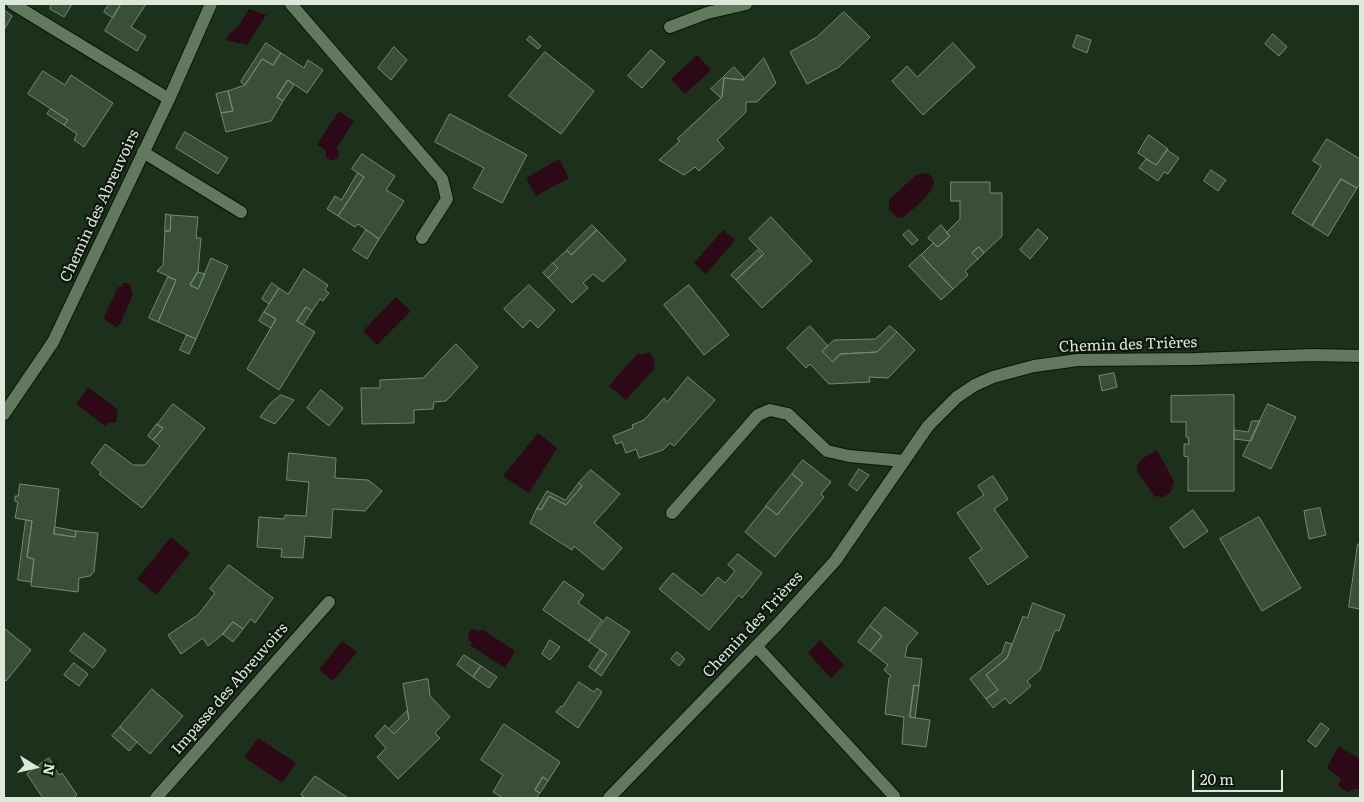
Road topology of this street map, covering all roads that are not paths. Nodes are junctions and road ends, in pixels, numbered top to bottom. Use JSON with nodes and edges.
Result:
{"nodes":[{"id":1,"x":14,"y":4,"type":"edge"},
{"id":2,"x":211,"y":4,"type":"edge"},
{"id":3,"x":292,"y":4,"type":"edge"},
{"id":4,"x":746,"y":4,"type":"edge"},
{"id":5,"x":670,"y":27,"type":"dead end"},
{"id":6,"x":169,"y":99,"type":"junction"},
{"id":7,"x":144,"y":152,"type":"junction"},
{"id":8,"x":241,"y":212,"type":"dead end"},
{"id":9,"x":422,"y":238,"type":"dead end"},
{"id":10,"x":1360,"y":356,"type":"edge"},
{"id":11,"x":4,"y":414,"type":"edge"},
{"id":12,"x":904,"y":461,"type":"junction"},
{"id":13,"x":672,"y":513,"type":"dead end"},
{"id":14,"x":329,"y":602,"type":"dead end"},
{"id":15,"x":756,"y":647,"type":"junction"},
{"id":16,"x":894,"y":796,"type":"dead end"},
{"id":17,"x":156,"y":798,"type":"edge"},
{"id":18,"x":610,"y":798,"type":"edge"}],
"edges":[{"from":1,"to":6,"type":"street"},
{"from":2,"to":6,"type":"street","name":"Chemin des Abreuvoirs"},
{"from":3,"to":9,"type":"street"},
{"from":4,"to":5,"type":"street"},
{"from":6,"to":7,"type":"street","name":"Chemin des Abreuvoirs"},
{"from":7,"to":8,"type":"street"},
{"from":7,"to":11,"type":"street","name":"Chemin des Abreuvoirs"},
{"from":10,"to":12,"type":"street","name":"Chemin des Trières"},
{"from":12,"to":13,"type":"street"},
{"from":12,"to":15,"type":"street","name":"Chemin des Trières"},
{"from":14,"to":17,"type":"street","name":"Impasse des Abreuvoirs"},
{"from":15,"to":16,"type":"street"},
{"from":15,"to":18,"type":"street","name":"Chemin des Trières"}]}
